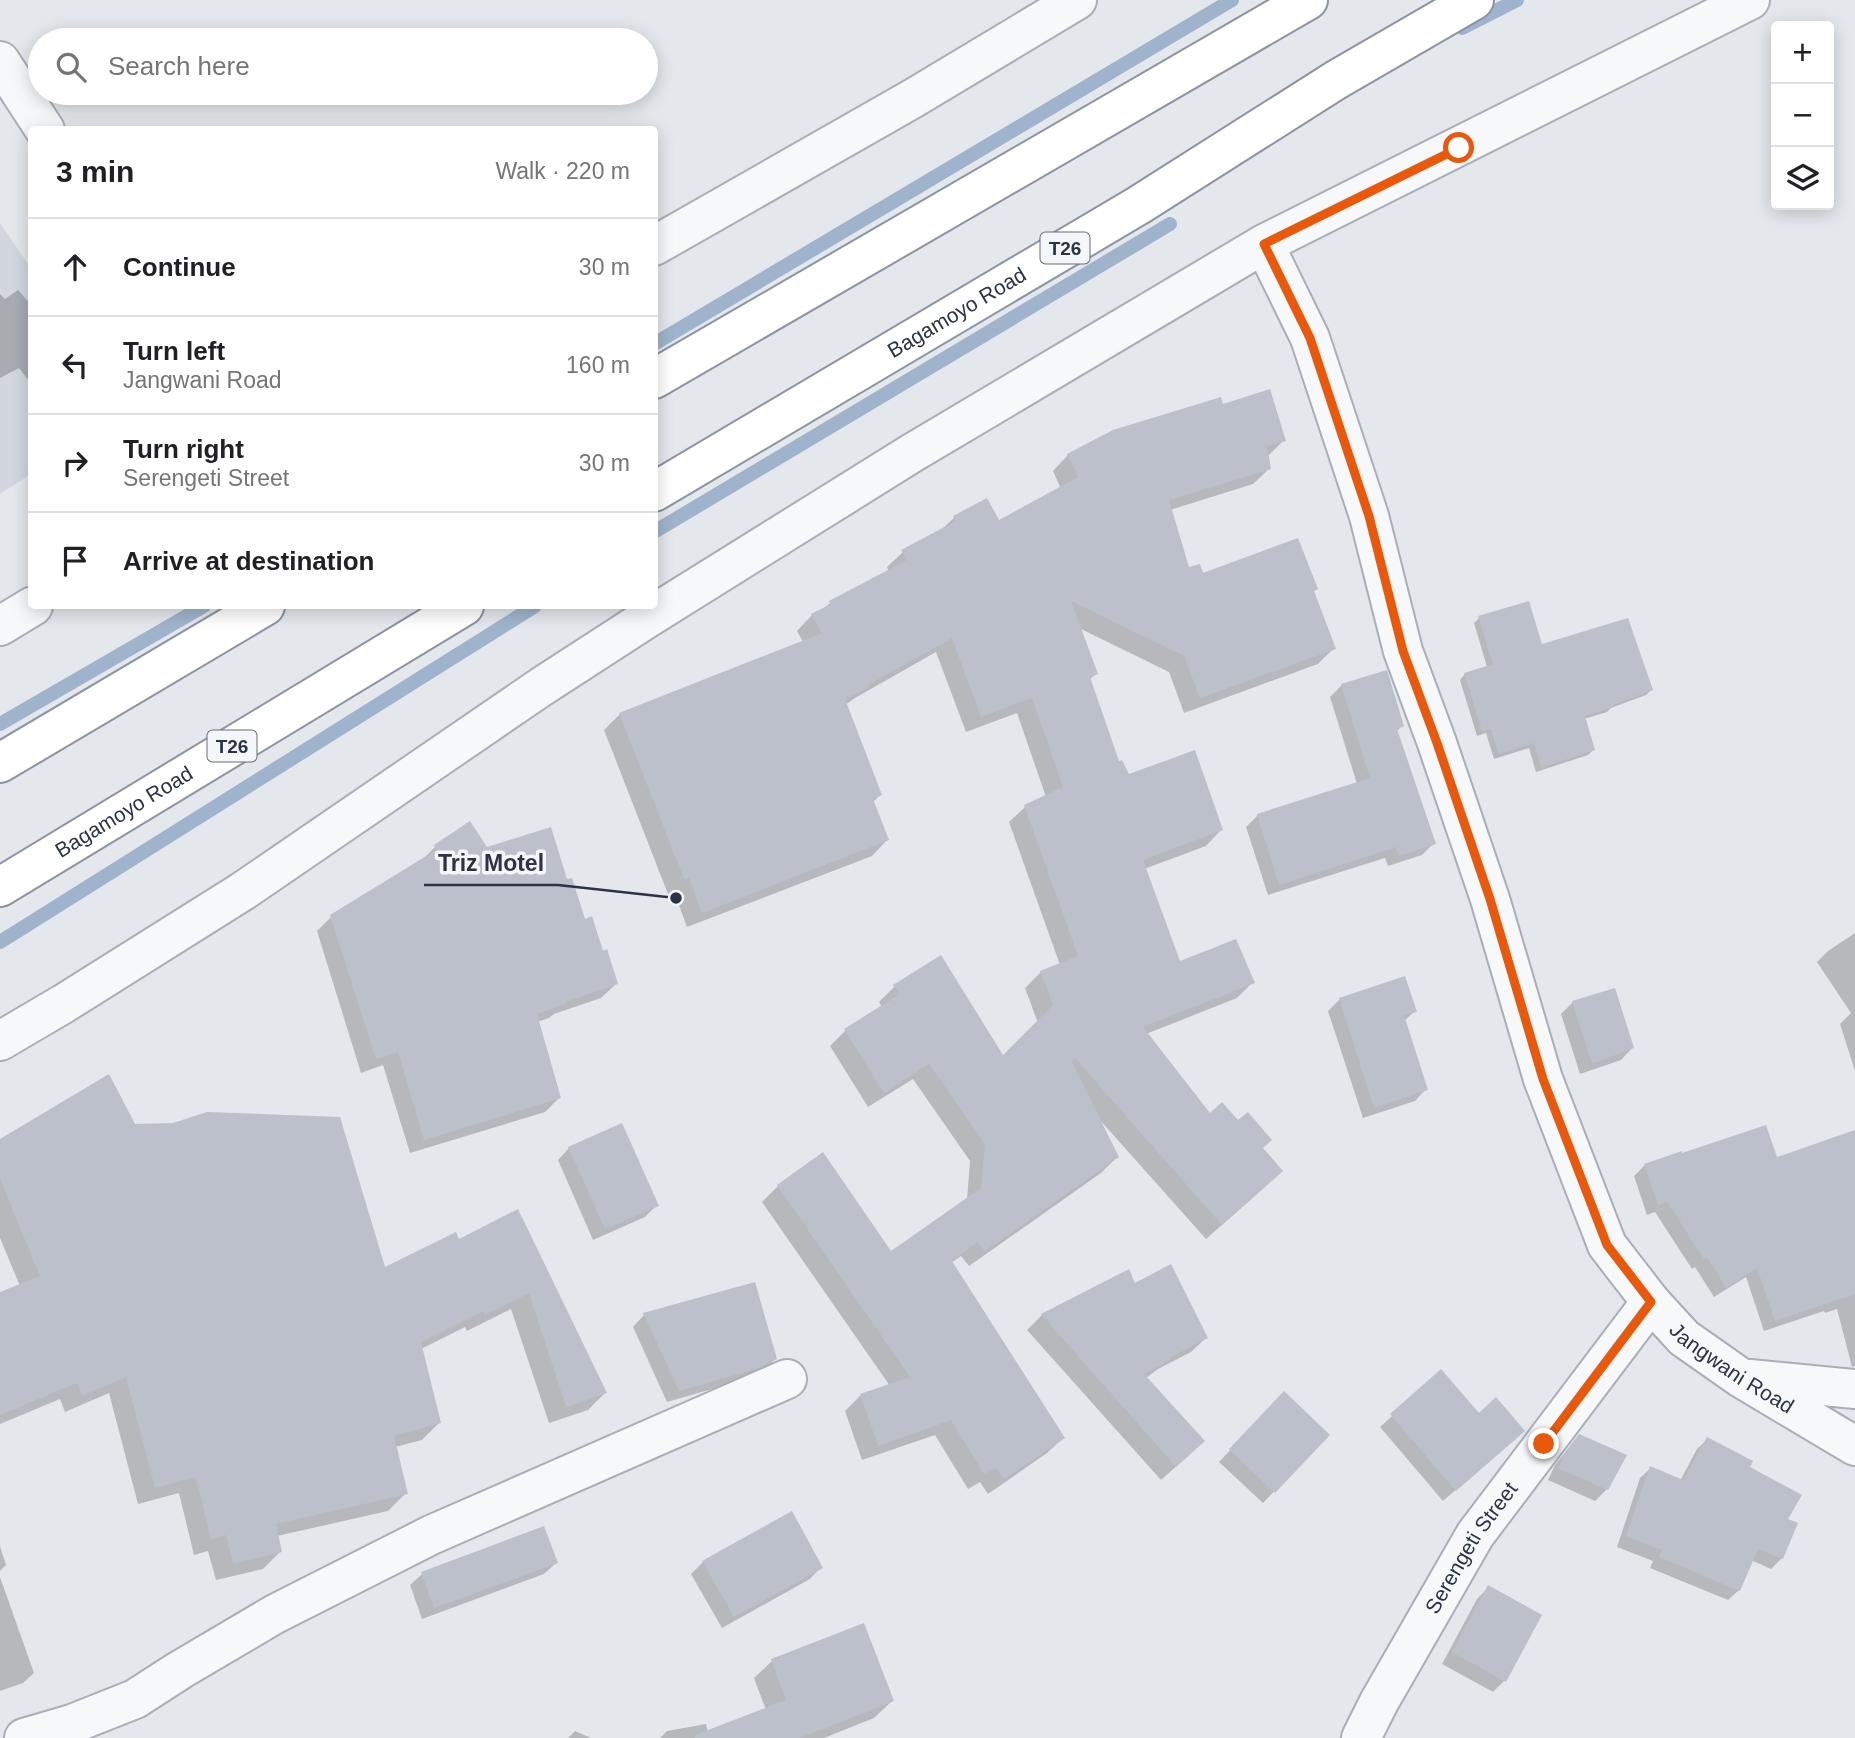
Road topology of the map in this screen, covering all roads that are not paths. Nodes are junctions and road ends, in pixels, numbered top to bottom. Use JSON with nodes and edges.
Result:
{"nodes":[{"id":1,"x":1077,"y":0,"type":"edge"},
{"id":2,"x":1308,"y":0,"type":"edge"},
{"id":3,"x":1474,"y":0,"type":"edge"},
{"id":4,"x":1750,"y":0,"type":"edge"},
{"id":5,"x":0,"y":61,"type":"edge"},
{"id":6,"x":28,"y":103,"type":"edge"},
{"id":7,"x":29,"y":105,"type":"edge"},
{"id":8,"x":43,"y":126,"type":"edge"},
{"id":9,"x":658,"y":244,"type":"edge"},
{"id":10,"x":1264,"y":244,"type":"junction"},
{"id":11,"x":658,"y":377,"type":"edge"},
{"id":12,"x":658,"y":490,"type":"edge"},
{"id":13,"x":28,"y":609,"type":"edge"},
{"id":14,"x":260,"y":609,"type":"edge"},
{"id":15,"x":459,"y":609,"type":"edge"},
{"id":16,"x":0,"y":626,"type":"edge"},
{"id":17,"x":0,"y":763,"type":"edge"},
{"id":18,"x":0,"y":887,"type":"edge"},
{"id":19,"x":0,"y":1041,"type":"edge"},
{"id":20,"x":1651,"y":1302,"type":"junction"},
{"id":21,"x":1741,"y":1378,"type":"junction"},
{"id":22,"x":787,"y":1380,"type":"dead end"},
{"id":23,"x":1855,"y":1389,"type":"edge"},
{"id":24,"x":1855,"y":1446,"type":"edge"},
{"id":25,"x":24,"y":1738,"type":"edge"},
{"id":26,"x":1361,"y":1738,"type":"edge"}],
"edges":[{"from":1,"to":9,"type":"street"},
{"from":2,"to":11,"type":"highway"},
{"from":3,"to":12,"type":"highway","name":"Bagamoyo Road","number":"T26"},
{"from":4,"to":10,"type":"street"},
{"from":5,"to":6,"type":"street"},
{"from":7,"to":8,"type":"street"},
{"from":10,"to":19,"type":"street"},
{"from":10,"to":20,"type":"street","name":"Jangwani Road"},
{"from":13,"to":16,"type":"street"},
{"from":14,"to":17,"type":"highway"},
{"from":15,"to":18,"type":"highway","name":"Bagamoyo Road","number":"T26"},
{"from":20,"to":21,"type":"street","name":"Jangwani Road"},
{"from":20,"to":26,"type":"street","name":"Serengeti Street"},
{"from":21,"to":23,"type":"street"},
{"from":21,"to":24,"type":"street","name":"Jangwani Road"},
{"from":22,"to":25,"type":"street"}]}
